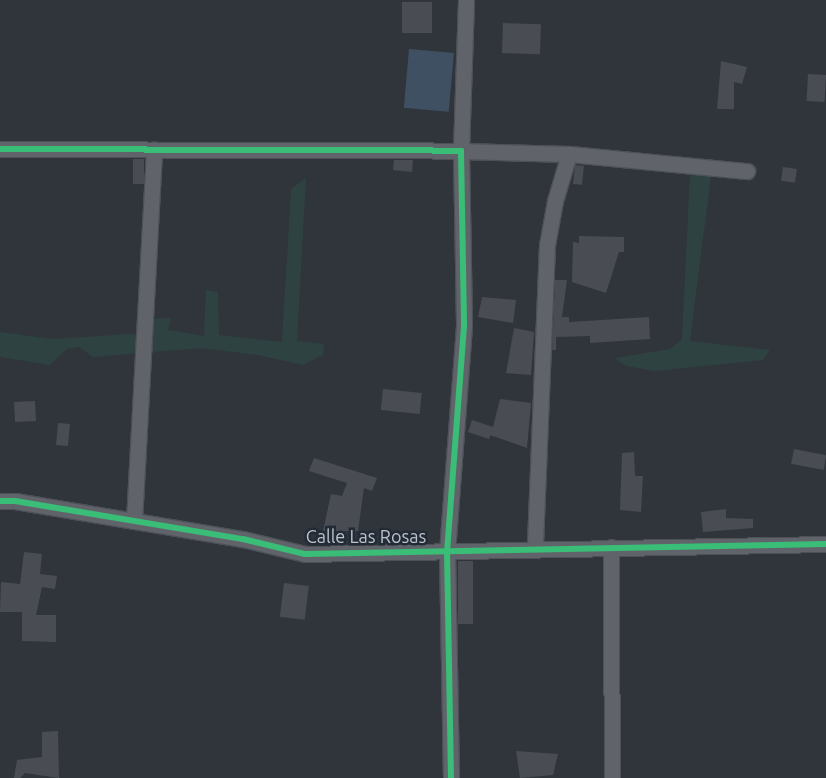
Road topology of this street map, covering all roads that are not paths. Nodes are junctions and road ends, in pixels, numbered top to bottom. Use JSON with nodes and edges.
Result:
{"nodes":[{"id":1,"x":466,"y":0,"type":"edge"},
{"id":2,"x":0,"y":149,"type":"edge"},
{"id":3,"x":154,"y":150,"type":"junction"},
{"id":4,"x":461,"y":151,"type":"junction"},
{"id":5,"x":569,"y":154,"type":"junction"},
{"id":6,"x":747,"y":171,"type":"dead end"},
{"id":7,"x":0,"y":501,"type":"edge"},
{"id":8,"x":134,"y":521,"type":"junction"},
{"id":9,"x":826,"y":544,"type":"edge"},
{"id":10,"x":611,"y":547,"type":"junction"},
{"id":11,"x":534,"y":548,"type":"junction"},
{"id":12,"x":447,"y":550,"type":"junction"},
{"id":13,"x":451,"y":778,"type":"edge"},
{"id":14,"x":612,"y":778,"type":"edge"}],
"edges":[{"from":1,"to":4,"type":"street"},
{"from":2,"to":3,"type":"street"},
{"from":3,"to":4,"type":"street"},
{"from":3,"to":8,"type":"street"},
{"from":4,"to":5,"type":"street"},
{"from":4,"to":12,"type":"street"},
{"from":5,"to":6,"type":"street"},
{"from":5,"to":11,"type":"street"},
{"from":7,"to":8,"type":"street","name":"Calle Las Rosas"},
{"from":8,"to":12,"type":"street","name":"Calle Las Rosas"},
{"from":9,"to":10,"type":"street","name":"Calle Las Rosas"},
{"from":10,"to":11,"type":"street","name":"Calle Las Rosas"},
{"from":10,"to":14,"type":"street"},
{"from":11,"to":12,"type":"street","name":"Calle Las Rosas"},
{"from":12,"to":13,"type":"street"}]}
